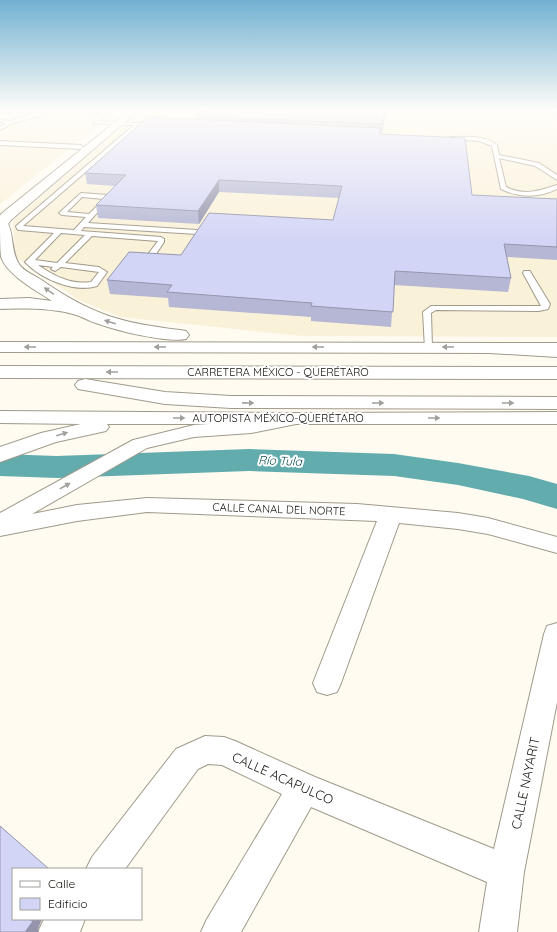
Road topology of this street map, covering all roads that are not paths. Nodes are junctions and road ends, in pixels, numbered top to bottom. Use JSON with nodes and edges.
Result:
{"nodes":[{"id":1,"x":73,"y":154,"type":"edge"},
{"id":2,"x":80,"y":154,"type":"edge"},
{"id":3,"x":103,"y":154,"type":"edge"},
{"id":4,"x":497,"y":156,"type":"joint"},
{"id":5,"x":557,"y":178,"type":"edge"},
{"id":6,"x":557,"y":186,"type":"edge"},
{"id":7,"x":50,"y":193,"type":"dead end"},
{"id":8,"x":58,"y":193,"type":"junction"},
{"id":9,"x":91,"y":216,"type":"junction"},
{"id":10,"x":0,"y":220,"type":"edge"},
{"id":11,"x":82,"y":225,"type":"junction"},
{"id":12,"x":59,"y":232,"type":"junction"},
{"id":13,"x":197,"y":232,"type":"edge"},
{"id":14,"x":75,"y":233,"type":"junction"},
{"id":15,"x":90,"y":234,"type":"junction"},
{"id":16,"x":147,"y":261,"type":"edge"},
{"id":17,"x":29,"y":262,"type":"junction"},
{"id":18,"x":59,"y":265,"type":"junction"},
{"id":19,"x":527,"y":273,"type":"dead end"},
{"id":20,"x":48,"y":276,"type":"junction"},
{"id":21,"x":0,"y":304,"type":"edge"},
{"id":22,"x":82,"y":312,"type":"junction"},
{"id":23,"x":0,"y":346,"type":"edge"},
{"id":24,"x":273,"y":347,"type":"junction"},
{"id":25,"x":428,"y":347,"type":"junction"},
{"id":26,"x":479,"y":348,"type":"junction"},
{"id":27,"x":557,"y":348,"type":"edge"},
{"id":28,"x":557,"y":352,"type":"edge"},
{"id":29,"x":557,"y":367,"type":"edge"},
{"id":30,"x":0,"y":372,"type":"edge"},
{"id":31,"x":513,"y":373,"type":"junction"},
{"id":32,"x":557,"y":373,"type":"edge"},
{"id":33,"x":0,"y":384,"type":"edge"},
{"id":34,"x":557,"y":384,"type":"edge"},
{"id":35,"x":85,"y":385,"type":"junction"},
{"id":36,"x":220,"y":402,"type":"junction"},
{"id":37,"x":557,"y":403,"type":"edge"},
{"id":38,"x":0,"y":416,"type":"edge"},
{"id":39,"x":31,"y":417,"type":"junction"},
{"id":40,"x":158,"y":418,"type":"junction"},
{"id":41,"x":297,"y":418,"type":"junction"},
{"id":42,"x":557,"y":418,"type":"edge"},
{"id":43,"x":0,"y":455,"type":"edge"},
{"id":44,"x":391,"y":514,"type":"junction"},
{"id":45,"x":0,"y":523,"type":"edge"},
{"id":46,"x":0,"y":528,"type":"edge"},
{"id":47,"x":557,"y":545,"type":"edge"},
{"id":48,"x":557,"y":634,"type":"edge"},
{"id":49,"x":327,"y":683,"type":"dead end"},
{"id":50,"x":304,"y":788,"type":"junction"},
{"id":51,"x":105,"y":868,"type":"edge"},
{"id":52,"x":506,"y":872,"type":"junction"},
{"id":53,"x":66,"y":920,"type":"edge"},
{"id":54,"x":57,"y":932,"type":"edge"},
{"id":55,"x":220,"y":932,"type":"edge"},
{"id":56,"x":498,"y":932,"type":"edge"}],
"edges":[{"from":1,"to":10,"type":"main road"},
{"from":2,"to":10,"type":"main road"},
{"from":3,"to":8,"type":"lane"},
{"from":4,"to":5,"type":"lane"},
{"from":4,"to":6,"type":"lane"},
{"from":7,"to":8,"type":"lane"},
{"from":8,"to":12,"type":"lane"},
{"from":9,"to":9,"type":"lane"},
{"from":9,"to":11,"type":"lane"},
{"from":22,"to":10,"type":"main road","one_way":true},
{"from":11,"to":13,"type":"lane"},
{"from":11,"to":14,"type":"lane"},
{"from":12,"to":14,"type":"lane"},
{"from":12,"to":17,"type":"lane"},
{"from":14,"to":15,"type":"lane"},
{"from":15,"to":16,"type":"lane"},
{"from":15,"to":18,"type":"lane"},
{"from":17,"to":18,"type":"lane"},
{"from":17,"to":20,"type":"lane"},
{"from":18,"to":20,"type":"lane"},
{"from":18,"to":20,"type":"lane"},
{"from":19,"to":25,"type":"lane"},
{"from":21,"to":22,"type":"main road"},
{"from":24,"to":22,"type":"main road","one_way":true},
{"from":24,"to":23,"type":"main road","one_way":true},
{"from":25,"to":24,"type":"main road","one_way":true},
{"from":26,"to":25,"type":"main road","one_way":true},
{"from":26,"to":27,"type":"main road"},
{"from":26,"to":28,"type":"main road"},
{"from":29,"to":31,"type":"main road"},
{"from":31,"to":30,"type":"main road","name":"CARRETERA MÉXICO - QUERÉTARO","one_way":true},
{"from":31,"to":32,"type":"main road","name":"CARRETERA MÉXICO - QUERÉTARO"},
{"from":33,"to":35,"type":"main road","name":"CARRETERA MÉXICO - QUERÉTARO"},
{"from":34,"to":35,"type":"main road","name":"CARRETERA MÉXICO - QUERÉTARO"},
{"from":35,"to":36,"type":"main road"},
{"from":36,"to":37,"type":"main road","one_way":true},
{"from":36,"to":39,"type":"main road"},
{"from":38,"to":39,"type":"main road","name":"AUTOPISTA MÉXICO-QUERÉTARO"},
{"from":39,"to":40,"type":"main road","name":"AUTOPISTA MÉXICO-QUERÉTARO"},
{"from":40,"to":41,"type":"main road","name":"AUTOPISTA MÉXICO-QUERÉTARO","one_way":true},
{"from":43,"to":40,"type":"main road","one_way":true},
{"from":41,"to":42,"type":"main road","name":"AUTOPISTA MÉXICO-QUERÉTARO","one_way":true},
{"from":45,"to":41,"type":"street","one_way":true},
{"from":44,"to":46,"type":"street","name":"CALLE CANAL DEL NORTE"},
{"from":44,"to":47,"type":"street","name":"CALLE CANAL DEL NORTE"},
{"from":44,"to":49,"type":"street"},
{"from":48,"to":52,"type":"street","name":"CALLE NAYARIT"},
{"from":50,"to":51,"type":"street","name":"CALLE ACAPULCO"},
{"from":50,"to":52,"type":"street","name":"CALLE ACAPULCO"},
{"from":50,"to":55,"type":"street"},
{"from":52,"to":56,"type":"street","name":"CALLE NAYARIT"},
{"from":53,"to":54,"type":"street"}]}
